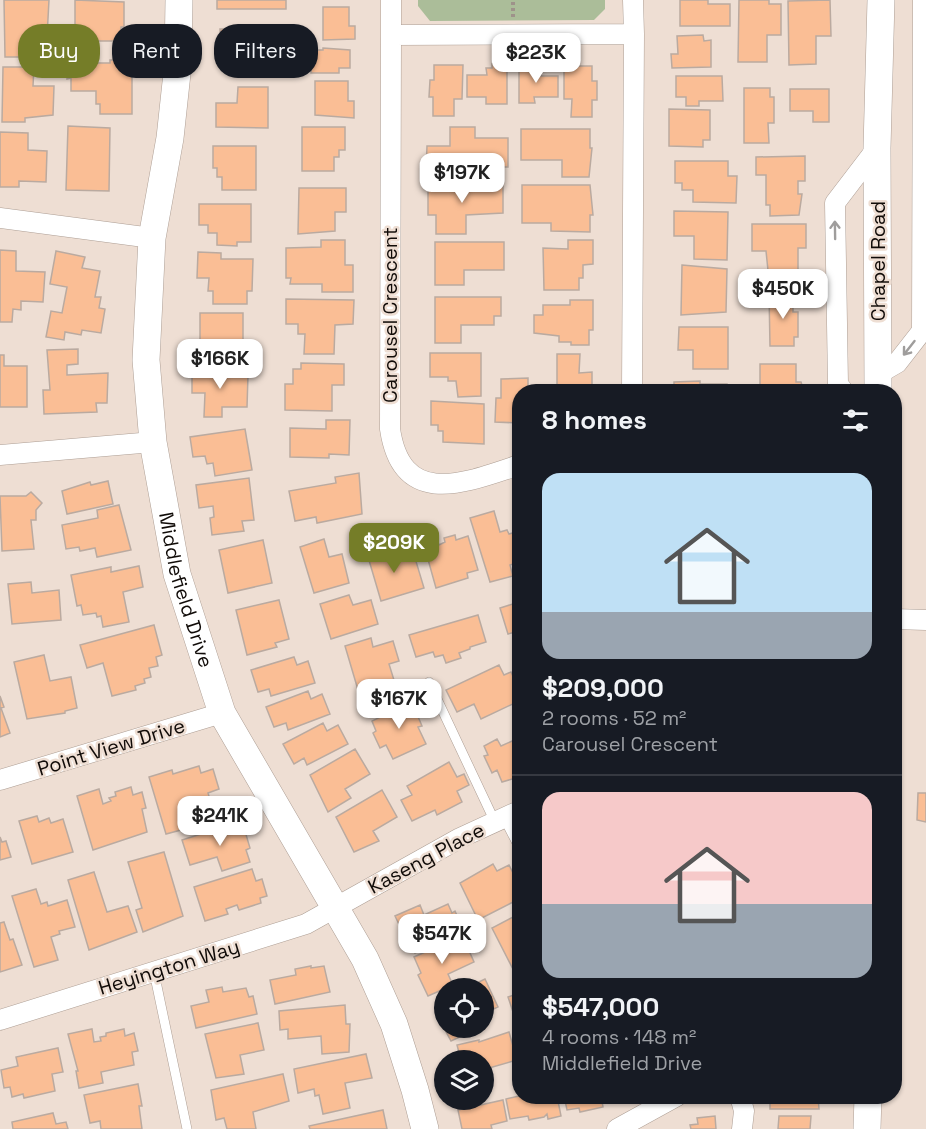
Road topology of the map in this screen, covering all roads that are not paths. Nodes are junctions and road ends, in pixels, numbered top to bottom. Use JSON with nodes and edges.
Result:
{"nodes":[{"id":1,"x":179,"y":0,"type":"edge"},
{"id":2,"x":391,"y":0,"type":"edge"},
{"id":3,"x":633,"y":0,"type":"edge"},
{"id":4,"x":881,"y":0,"type":"edge"},
{"id":5,"x":923,"y":0,"type":"edge"},
{"id":6,"x":634,"y":34,"type":"junction"},
{"id":7,"x":391,"y":35,"type":"junction"},
{"id":8,"x":878,"y":148,"type":"junction"},
{"id":9,"x":0,"y":218,"type":"edge"},
{"id":10,"x":152,"y":238,"type":"junction"},
{"id":11,"x":878,"y":383,"type":"edge"},
{"id":12,"x":632,"y":384,"type":"edge"},
{"id":13,"x":838,"y":384,"type":"edge"},
{"id":14,"x":153,"y":442,"type":"junction"},
{"id":15,"x":0,"y":455,"type":"edge"},
{"id":16,"x":512,"y":467,"type":"edge"},
{"id":17,"x":902,"y":620,"type":"edge"},
{"id":18,"x":926,"y":620,"type":"edge"},
{"id":19,"x":429,"y":682,"type":"dead end"},
{"id":20,"x":222,"y":713,"type":"junction"},
{"id":21,"x":0,"y":780,"type":"edge"},
{"id":22,"x":506,"y":817,"type":"edge"},
{"id":23,"x":512,"y":831,"type":"edge"},
{"id":24,"x":335,"y":908,"type":"junction"},
{"id":25,"x":154,"y":972,"type":"junction"},
{"id":26,"x":0,"y":1020,"type":"edge"},
{"id":27,"x":662,"y":1104,"type":"edge"},
{"id":28,"x":742,"y":1104,"type":"edge"},
{"id":29,"x":867,"y":1104,"type":"edge"},
{"id":30,"x":187,"y":1129,"type":"edge"},
{"id":31,"x":424,"y":1129,"type":"edge"},
{"id":32,"x":617,"y":1129,"type":"edge"},
{"id":33,"x":742,"y":1129,"type":"edge"},
{"id":34,"x":867,"y":1129,"type":"edge"}],
"edges":[{"from":1,"to":10,"type":"street","name":"Middlefield Drive"},
{"from":2,"to":7,"type":"street","name":"Carousel Crescent"},
{"from":3,"to":6,"type":"street"},
{"from":4,"to":8,"type":"street","name":"Chapel Road"},
{"from":5,"to":11,"type":"street","name":"Chapel Road","one_way":true},
{"from":6,"to":7,"type":"street"},
{"from":6,"to":12,"type":"street"},
{"from":7,"to":16,"type":"street","name":"Carousel Crescent"},
{"from":8,"to":11,"type":"street","name":"Chapel Road"},
{"from":13,"to":8,"type":"street","name":"Chapel Road","one_way":true},
{"from":9,"to":10,"type":"street"},
{"from":10,"to":14,"type":"street","name":"Middlefield Drive"},
{"from":14,"to":15,"type":"street"},
{"from":14,"to":20,"type":"street","name":"Middlefield Drive"},
{"from":17,"to":18,"type":"street"},
{"from":19,"to":22,"type":"lane"},
{"from":20,"to":21,"type":"street","name":"Point View Drive"},
{"from":20,"to":24,"type":"street","name":"Middlefield Drive"},
{"from":22,"to":23,"type":"lane"},
{"from":22,"to":24,"type":"street","name":"Kaseng Place"},
{"from":24,"to":25,"type":"street","name":"Heyington Way"},
{"from":24,"to":31,"type":"street","name":"Middlefield Drive"},
{"from":25,"to":26,"type":"street","name":"Heyington Way"},
{"from":25,"to":30,"type":"lane"},
{"from":27,"to":32,"type":"street"},
{"from":28,"to":33,"type":"street"},
{"from":29,"to":34,"type":"street"}]}
